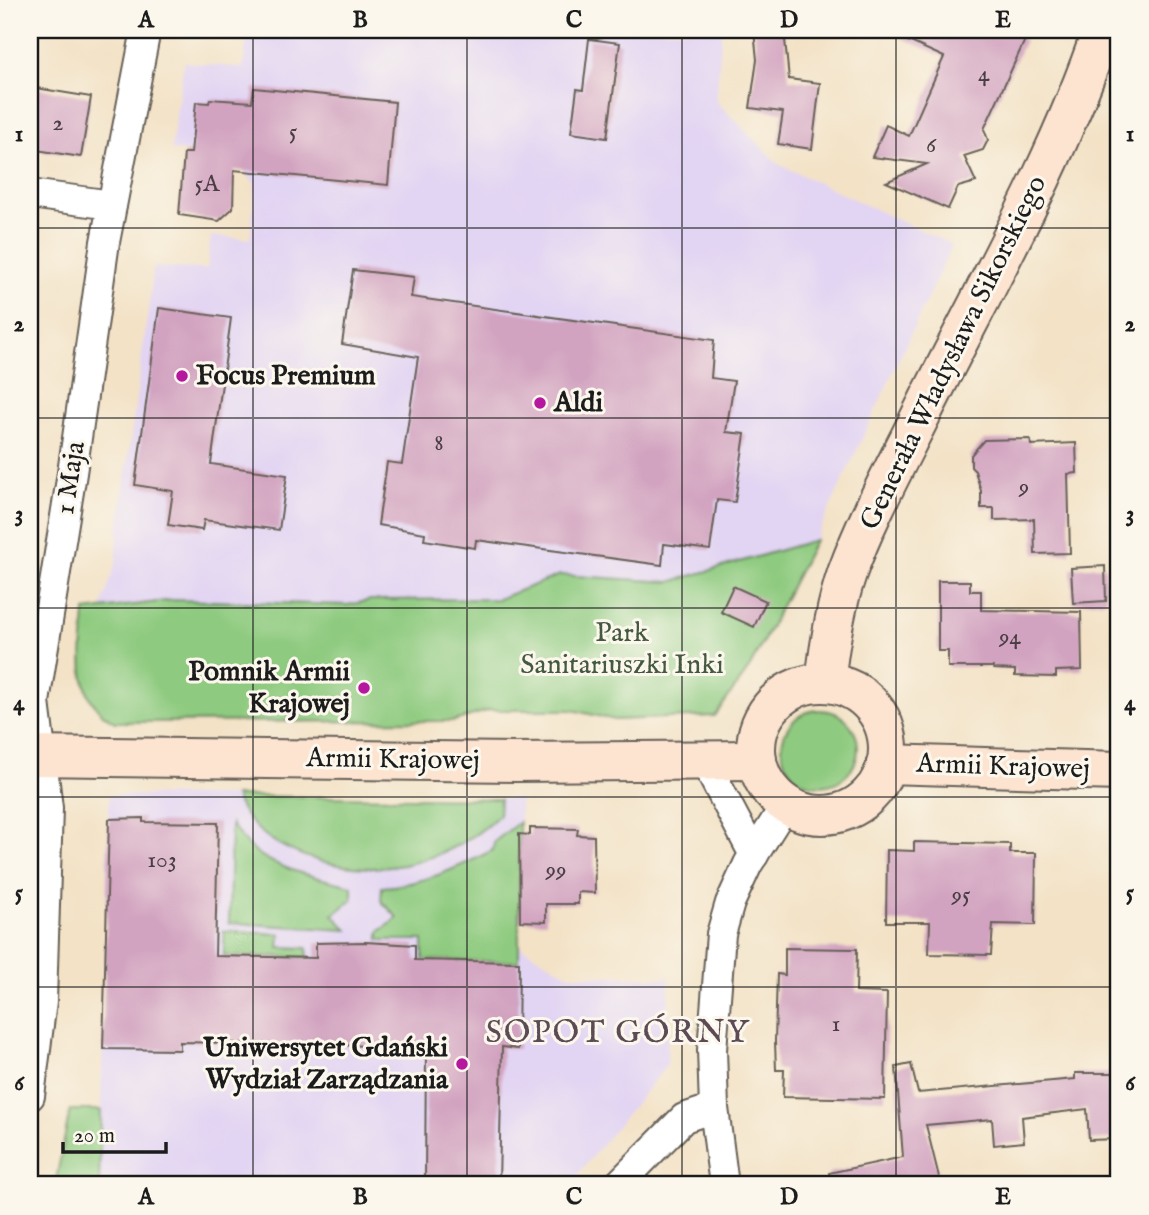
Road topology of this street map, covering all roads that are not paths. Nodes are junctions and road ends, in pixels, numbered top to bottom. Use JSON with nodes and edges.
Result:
{"nodes":[{"id":1,"x":146,"y":30,"type":"edge"},
{"id":2,"x":1101,"y":30,"type":"edge"},
{"id":3,"x":30,"y":194,"type":"edge"},
{"id":4,"x":112,"y":205,"type":"junction"},
{"id":5,"x":825,"y":683,"type":"junction"},
{"id":6,"x":36,"y":756,"type":"edge"},
{"id":7,"x":704,"y":760,"type":"junction"},
{"id":8,"x":757,"y":760,"type":"junction"},
{"id":9,"x":886,"y":764,"type":"junction"},
{"id":10,"x":1119,"y":771,"type":"edge"},
{"id":11,"x":786,"y":804,"type":"junction"},
{"id":12,"x":754,"y":855,"type":"junction"},
{"id":13,"x":30,"y":1096,"type":"edge"},
{"id":14,"x":714,"y":1108,"type":"junction"},
{"id":15,"x":618,"y":1185,"type":"edge"},
{"id":16,"x":724,"y":1185,"type":"edge"}],
"edges":[{"from":1,"to":4,"type":"street","name":"1 Maja"},
{"from":2,"to":5,"type":"street","name":"Generała Władysława Sikorskiego"},
{"from":3,"to":4,"type":"street"},
{"from":4,"to":6,"type":"street","name":"1 Maja"},
{"from":5,"to":8,"type":"street"},
{"from":5,"to":9,"type":"street"},
{"from":6,"to":7,"type":"street","name":"Armii Krajowej"},
{"from":6,"to":13,"type":"street","name":"1 Maja"},
{"from":7,"to":8,"type":"street","name":"Armii Krajowej"},
{"from":7,"to":12,"type":"street"},
{"from":8,"to":11,"type":"street"},
{"from":9,"to":10,"type":"street","name":"Armii Krajowej"},
{"from":9,"to":11,"type":"street"},
{"from":11,"to":12,"type":"street"},
{"from":12,"to":14,"type":"street"},
{"from":14,"to":15,"type":"street"},
{"from":14,"to":16,"type":"street"}]}
